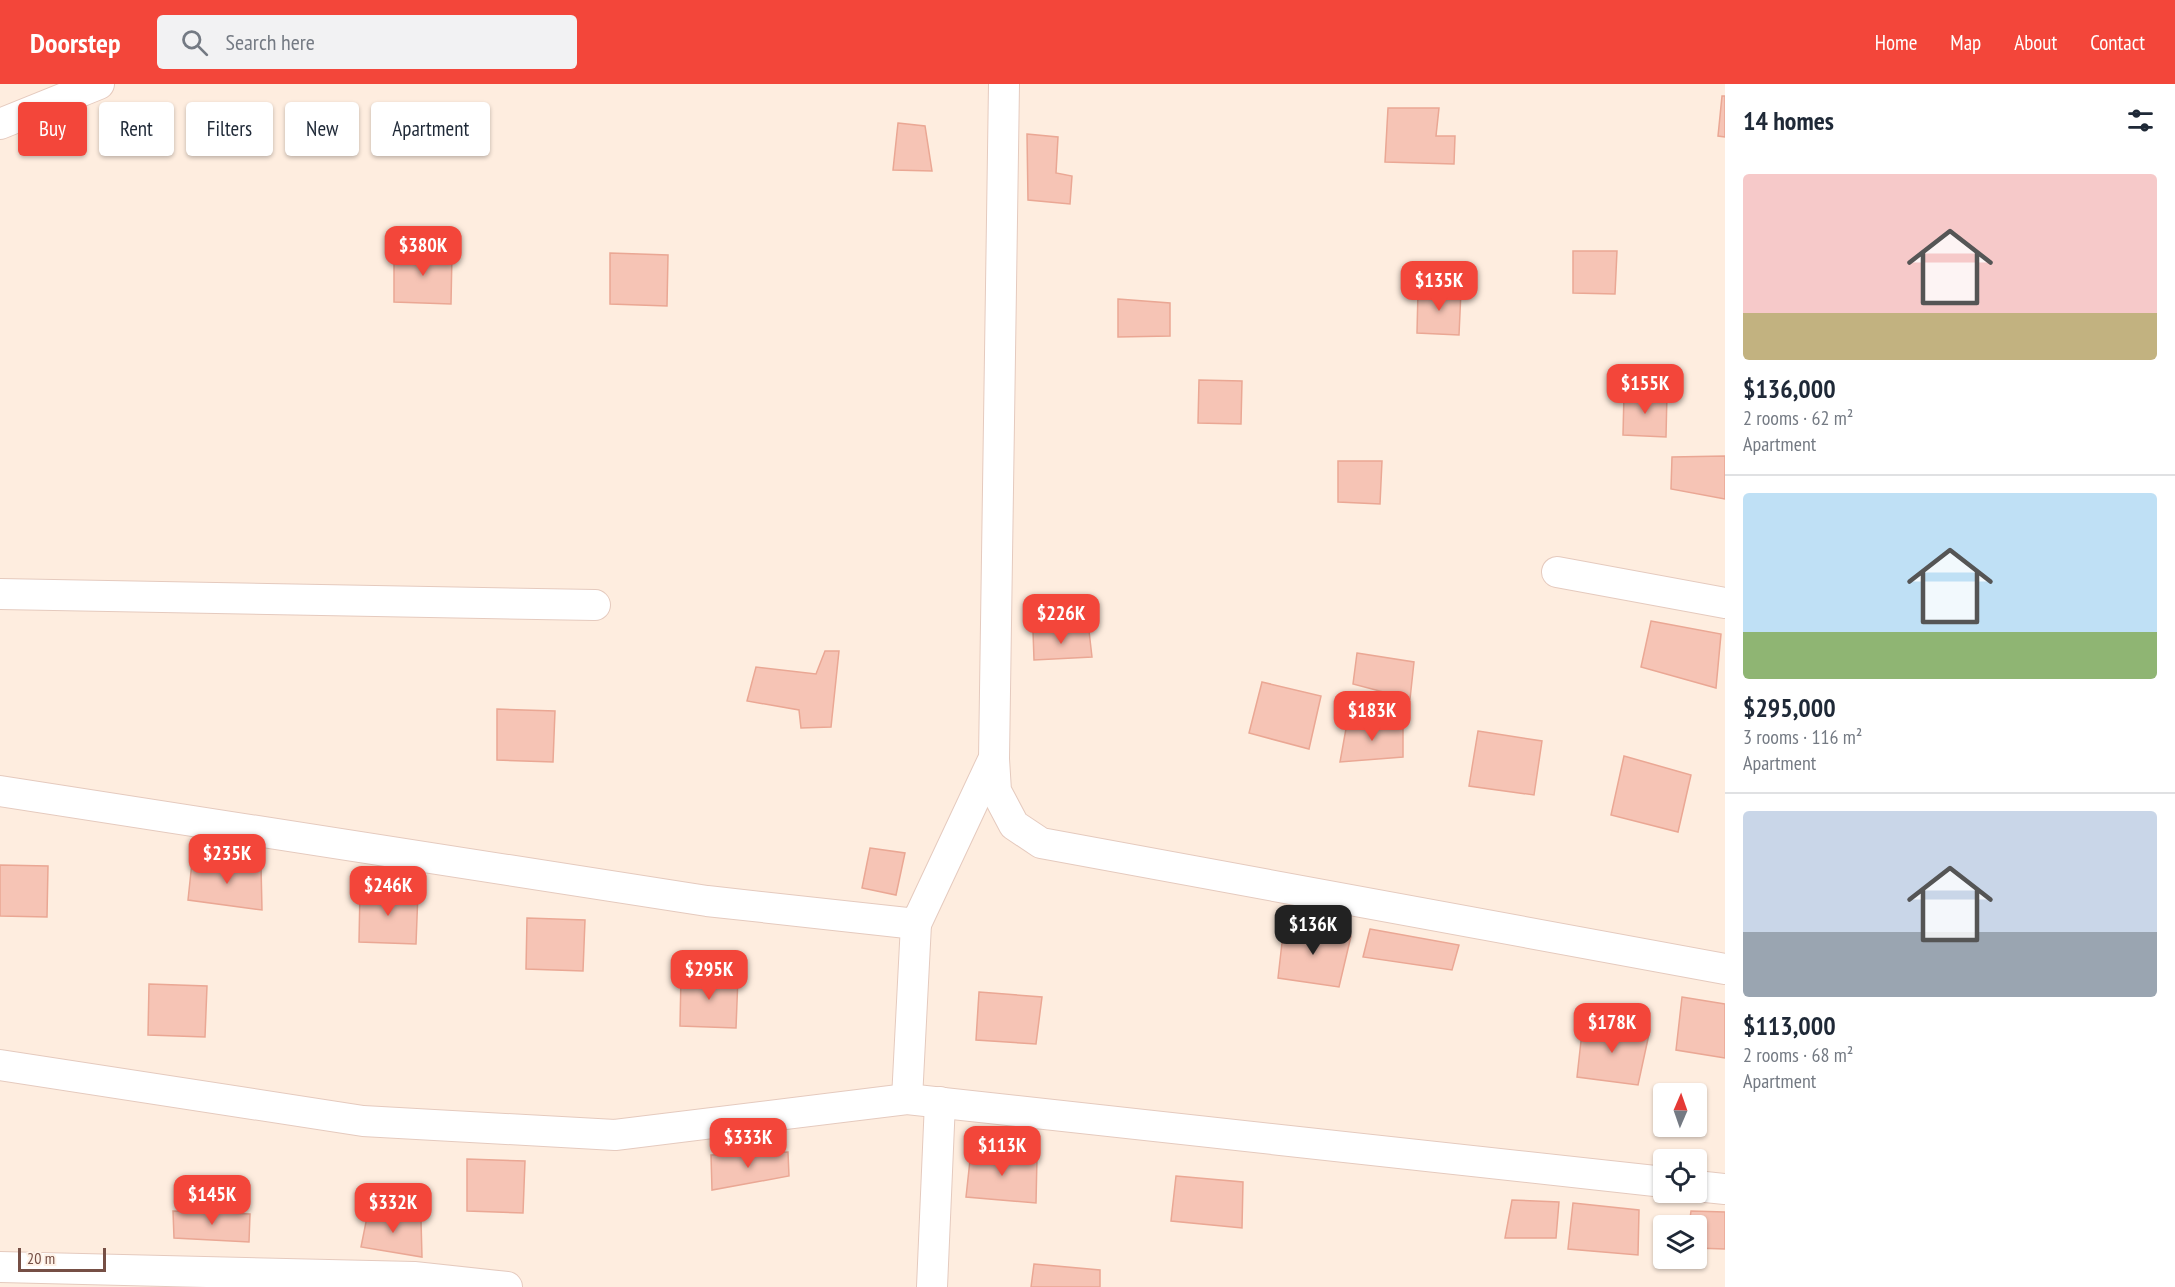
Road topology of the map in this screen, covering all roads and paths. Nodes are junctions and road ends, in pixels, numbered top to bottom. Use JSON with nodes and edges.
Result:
{"nodes":[{"id":1,"x":99,"y":84,"type":"edge"},
{"id":2,"x":1004,"y":84,"type":"edge"},
{"id":3,"x":0,"y":124,"type":"edge"},
{"id":4,"x":1557,"y":572,"type":"dead end"},
{"id":5,"x":0,"y":594,"type":"edge"},
{"id":6,"x":1725,"y":603,"type":"edge"},
{"id":7,"x":595,"y":605,"type":"dead end"},
{"id":8,"x":994,"y":759,"type":"junction"},
{"id":9,"x":0,"y":791,"type":"edge"},
{"id":10,"x":916,"y":924,"type":"junction"},
{"id":11,"x":1725,"y":969,"type":"edge"},
{"id":12,"x":0,"y":1065,"type":"edge"},
{"id":13,"x":907,"y":1099,"type":"junction"},
{"id":14,"x":940,"y":1102,"type":"junction"},
{"id":15,"x":1653,"y":1181,"type":"edge"},
{"id":16,"x":1707,"y":1187,"type":"edge"},
{"id":17,"x":1725,"y":1189,"type":"edge"},
{"id":18,"x":0,"y":1267,"type":"edge"},
{"id":19,"x":507,"y":1287,"type":"edge"},
{"id":20,"x":932,"y":1287,"type":"edge"}],
"edges":[{"from":1,"to":3,"type":"street"},
{"from":2,"to":8,"type":"street"},
{"from":4,"to":6,"type":"street"},
{"from":5,"to":7,"type":"street"},
{"from":8,"to":10,"type":"street"},
{"from":8,"to":11,"type":"street"},
{"from":9,"to":10,"type":"street"},
{"from":10,"to":13,"type":"street"},
{"from":12,"to":13,"type":"street"},
{"from":13,"to":14,"type":"street"},
{"from":14,"to":15,"type":"street"},
{"from":14,"to":20,"type":"street"},
{"from":16,"to":17,"type":"street"},
{"from":18,"to":19,"type":"street"}]}
